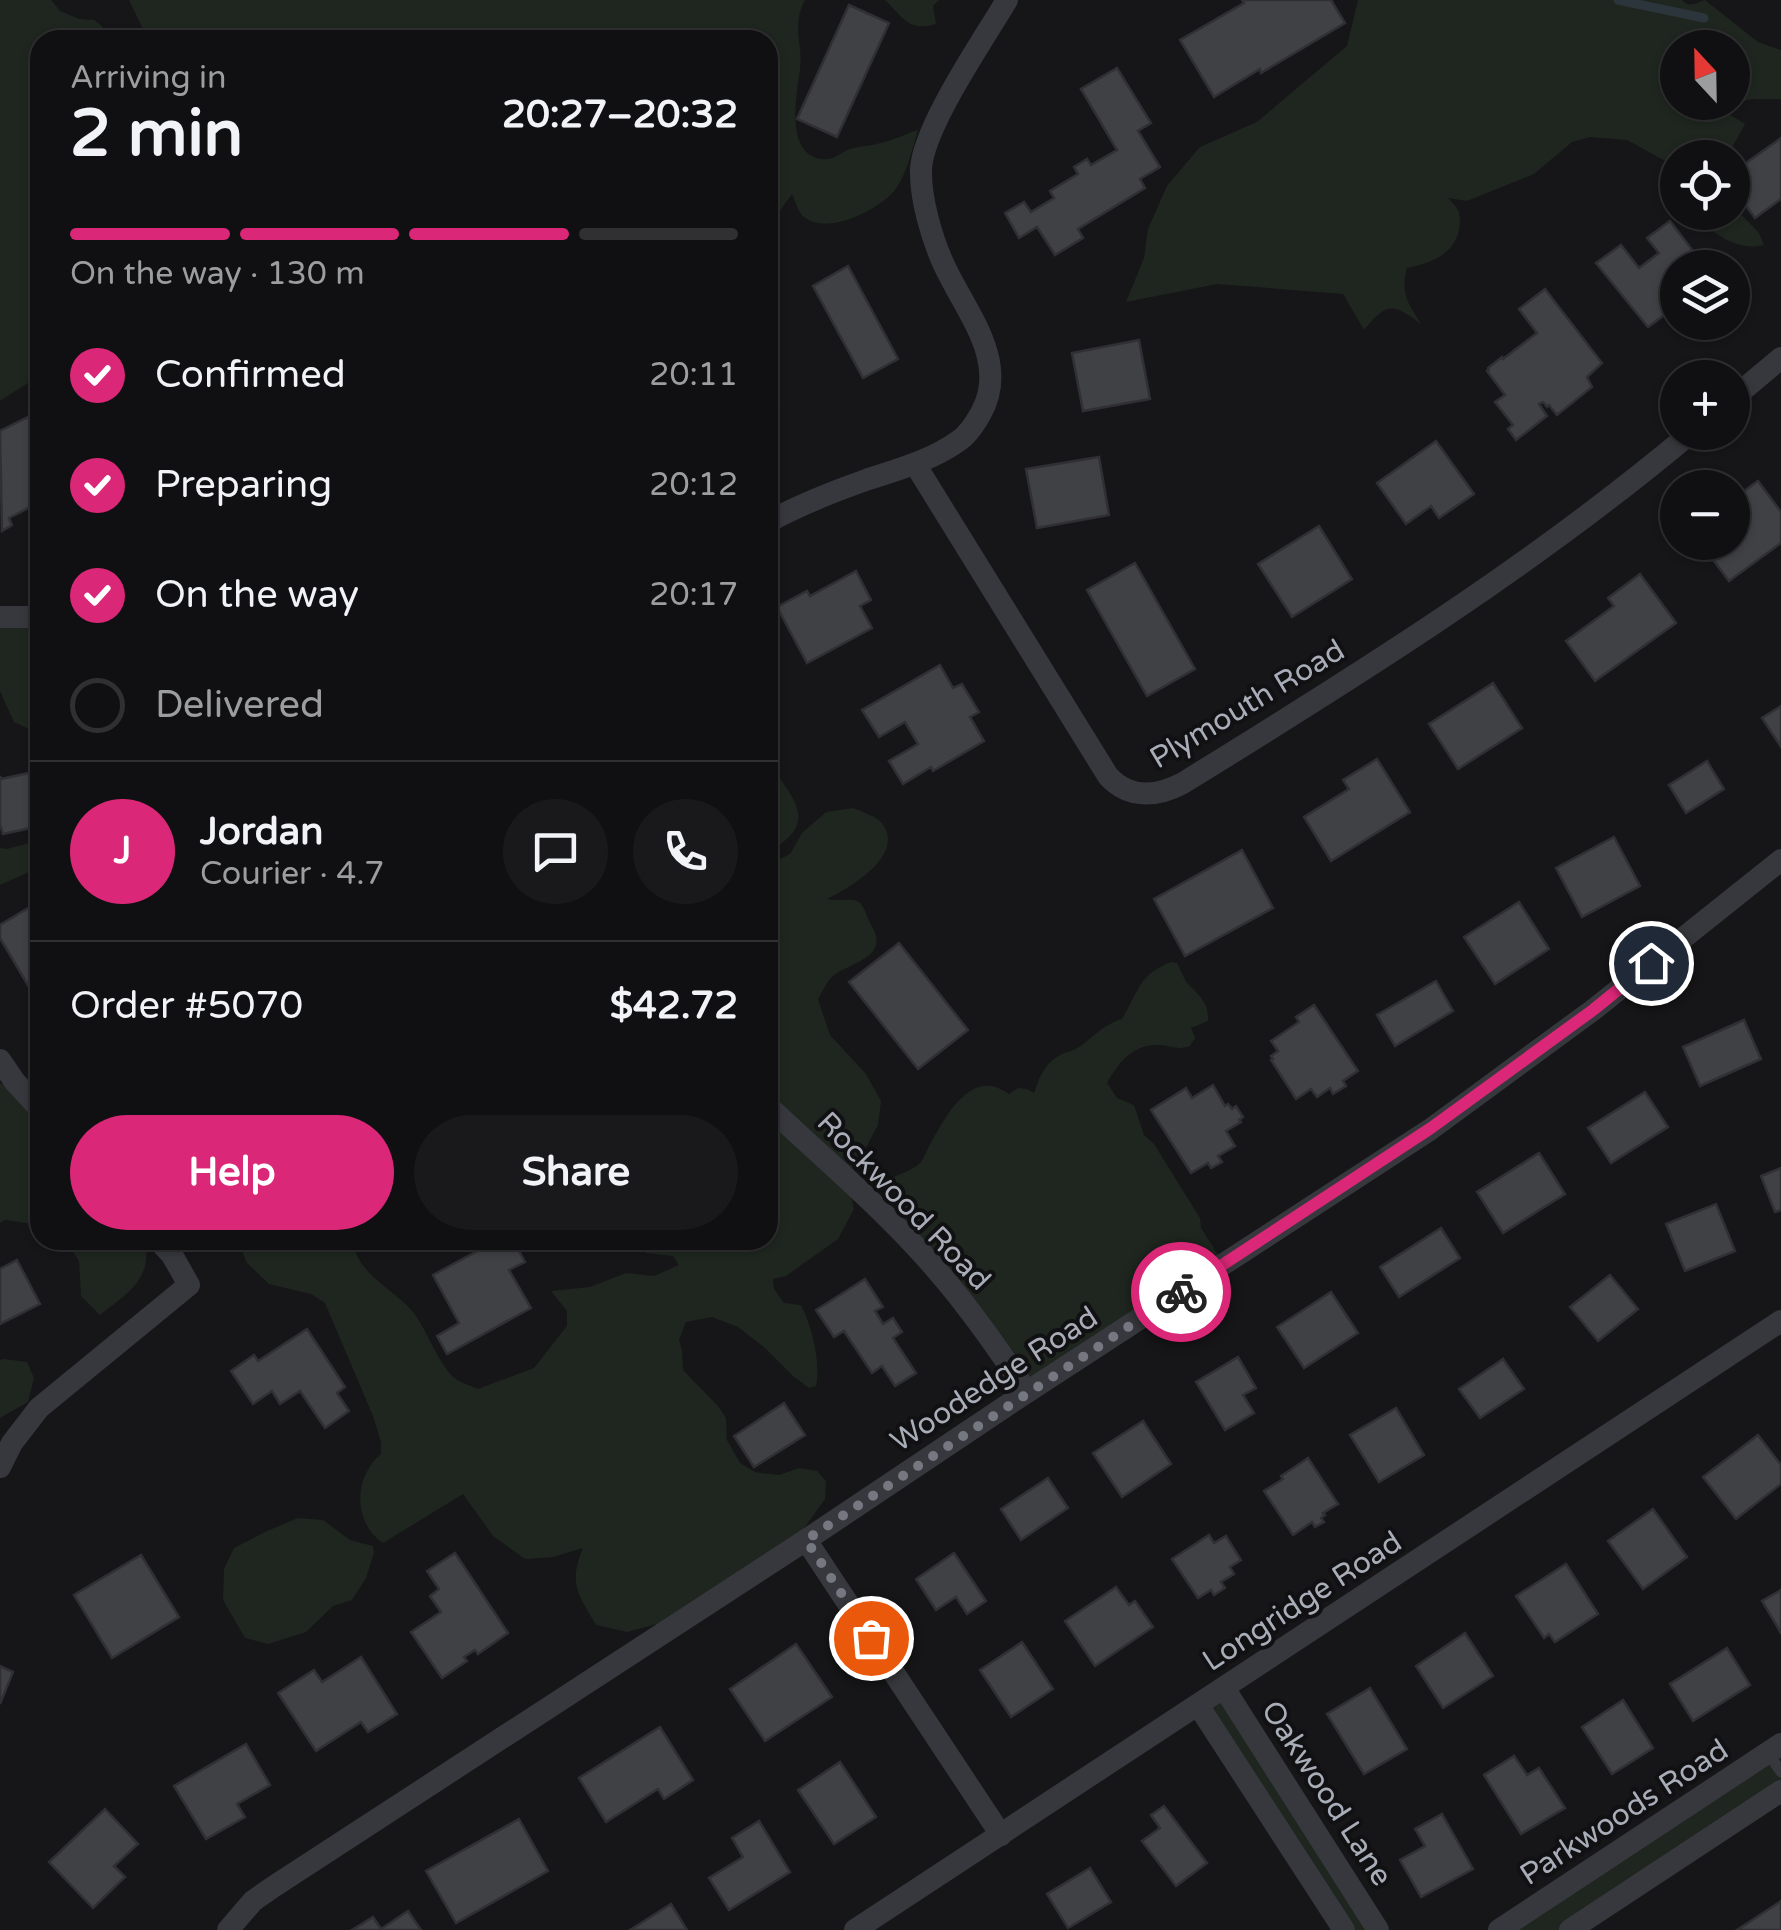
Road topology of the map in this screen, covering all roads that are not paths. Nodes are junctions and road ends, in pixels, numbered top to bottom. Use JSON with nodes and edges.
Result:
{"nodes":[{"id":1,"x":1007,"y":0,"type":"edge"},
{"id":2,"x":1781,"y":358,"type":"edge"},
{"id":3,"x":1750,"y":384,"type":"edge"},
{"id":4,"x":1670,"y":450,"type":"edge"},
{"id":5,"x":915,"y":464,"type":"junction"},
{"id":6,"x":778,"y":517,"type":"edge"},
{"id":7,"x":0,"y":617,"type":"edge"},
{"id":8,"x":30,"y":617,"type":"edge"},
{"id":9,"x":1781,"y":860,"type":"edge"},
{"id":10,"x":1,"y":1064,"type":"edge"},
{"id":11,"x":30,"y":1097,"type":"edge"},
{"id":12,"x":778,"y":1115,"type":"edge"},
{"id":13,"x":167,"y":1250,"type":"edge"},
{"id":14,"x":1781,"y":1321,"type":"edge"},
{"id":15,"x":1028,"y":1392,"type":"junction"},
{"id":16,"x":0,"y":1467,"type":"edge"},
{"id":17,"x":806,"y":1540,"type":"junction"},
{"id":18,"x":1224,"y":1688,"type":"junction"},
{"id":19,"x":1198,"y":1705,"type":"junction"},
{"id":20,"x":1777,"y":1756,"type":"edge"},
{"id":21,"x":1781,"y":1792,"type":"edge"},
{"id":22,"x":1001,"y":1835,"type":"junction"},
{"id":23,"x":228,"y":1930,"type":"edge"},
{"id":24,"x":855,"y":1930,"type":"edge"},
{"id":25,"x":1344,"y":1930,"type":"edge"},
{"id":26,"x":1378,"y":1930,"type":"edge"},
{"id":27,"x":1499,"y":1930,"type":"edge"},
{"id":28,"x":1570,"y":1930,"type":"edge"}],
"edges":[{"from":1,"to":5,"type":"street"},
{"from":2,"to":3,"type":"street"},
{"from":4,"to":5,"type":"street","name":"Plymouth Road"},
{"from":5,"to":6,"type":"street"},
{"from":7,"to":8,"type":"street"},
{"from":9,"to":15,"type":"street","name":"Woodedge Road"},
{"from":10,"to":11,"type":"street"},
{"from":12,"to":15,"type":"street","name":"Rockwood Road"},
{"from":13,"to":16,"type":"street"},
{"from":14,"to":18,"type":"street","name":"Longridge Road"},
{"from":15,"to":17,"type":"street","name":"Woodedge Road"},
{"from":17,"to":22,"type":"street"},
{"from":17,"to":23,"type":"street","name":"Woodedge Road"},
{"from":18,"to":19,"type":"street","name":"Longridge Road"},
{"from":18,"to":26,"type":"street","name":"Oakwood Lane"},
{"from":19,"to":22,"type":"street","name":"Longridge Road"},
{"from":19,"to":25,"type":"street","name":"Oakwood Lane"},
{"from":20,"to":27,"type":"street","name":"Parkwoods Road"},
{"from":21,"to":28,"type":"street"},
{"from":22,"to":24,"type":"street","name":"Longridge Road"}]}
